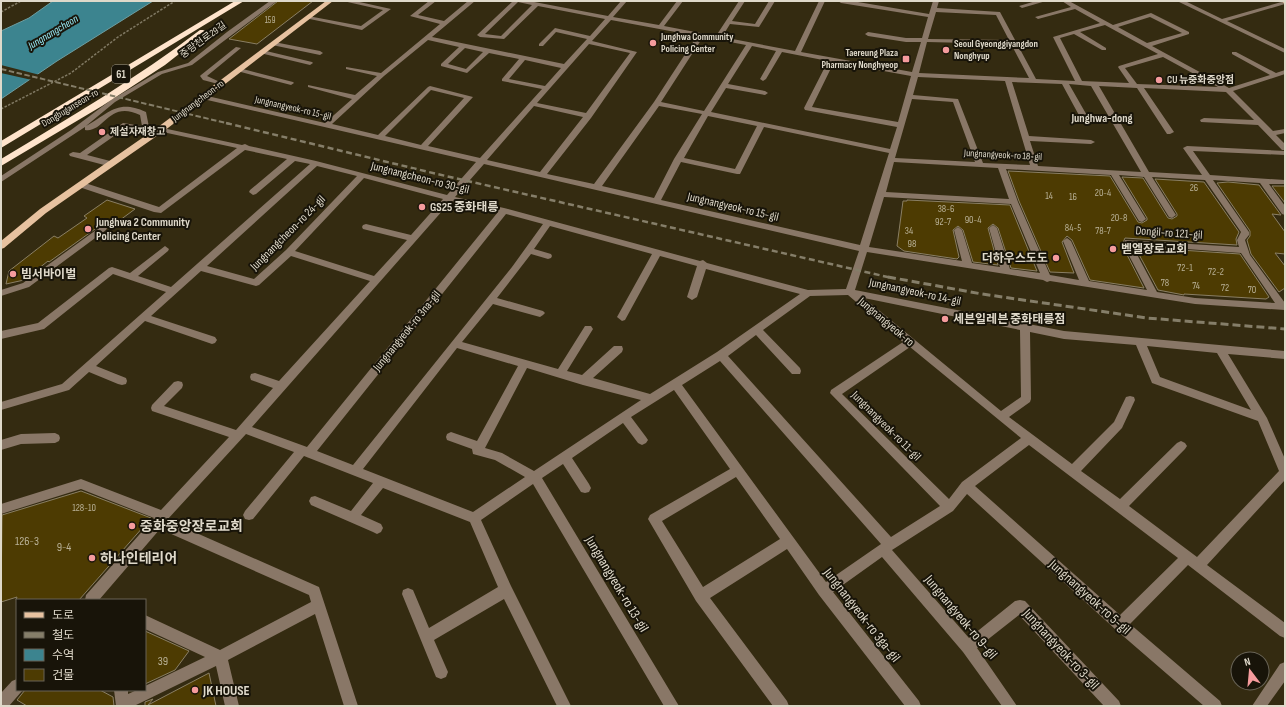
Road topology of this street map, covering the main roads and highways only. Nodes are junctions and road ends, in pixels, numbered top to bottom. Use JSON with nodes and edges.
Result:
{"nodes":[{"id":1,"x":240,"y":1,"type":"edge"},
{"id":2,"x":330,"y":1,"type":"edge"},
{"id":3,"x":225,"y":11,"type":"junction"},
{"id":4,"x":1,"y":145,"type":"edge"},
{"id":5,"x":1,"y":163,"type":"edge"},
{"id":6,"x":1,"y":246,"type":"edge"}],
"edges":[{"from":1,"to":3,"type":"highway","name":"Dongbuganseon-ro","number":"61"},
{"from":2,"to":6,"type":"main road","name":"Jungnangcheon-ro"},
{"from":3,"to":4,"type":"highway","name":"Dongbuganseon-ro","number":"61"},
{"from":3,"to":5,"type":"highway","name":"Dongbuganseon-ro","number":"61"}]}
